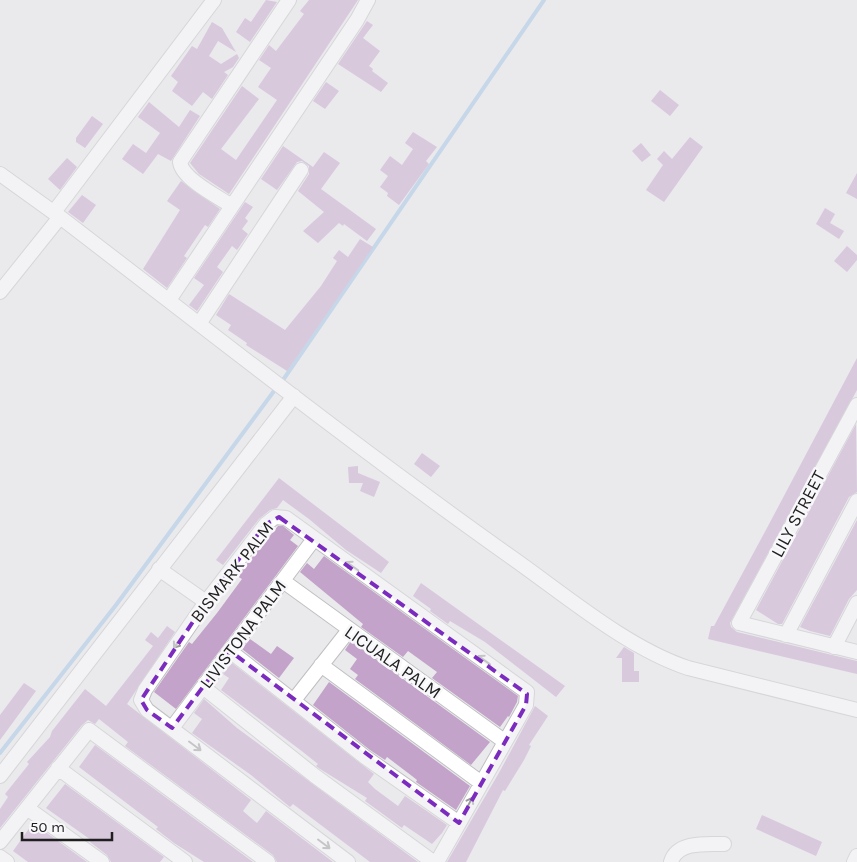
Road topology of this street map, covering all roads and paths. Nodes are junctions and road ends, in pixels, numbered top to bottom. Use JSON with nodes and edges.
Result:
{"nodes":[{"id":1,"x":214,"y":0,"type":"edge"},
{"id":2,"x":289,"y":0,"type":"edge"},
{"id":3,"x":368,"y":0,"type":"edge"},
{"id":4,"x":301,"y":170,"type":"dead end"},
{"id":5,"x":0,"y":174,"type":"edge"},
{"id":6,"x":232,"y":206,"type":"junction"},
{"id":7,"x":57,"y":215,"type":"junction"},
{"id":8,"x":0,"y":292,"type":"edge"},
{"id":9,"x":169,"y":300,"type":"junction"},
{"id":10,"x":199,"y":324,"type":"junction"},
{"id":11,"x":294,"y":396,"type":"junction"},
{"id":12,"x":857,"y":405,"type":"edge"},
{"id":13,"x":857,"y":501,"type":"edge"},
{"id":14,"x":314,"y":539,"type":"junction"},
{"id":15,"x":159,"y":569,"type":"junction"},
{"id":16,"x":283,"y":582,"type":"junction"},
{"id":17,"x":206,"y":602,"type":"junction"},
{"id":18,"x":857,"y":603,"type":"edge"},
{"id":19,"x":349,"y":630,"type":"junction"},
{"id":20,"x":786,"y":635,"type":"junction"},
{"id":21,"x":834,"y":646,"type":"junction"},
{"id":22,"x":230,"y":651,"type":"junction"},
{"id":23,"x":857,"y":652,"type":"edge"},
{"id":24,"x":321,"y":665,"type":"junction"},
{"id":25,"x":203,"y":687,"type":"junction"},
{"id":26,"x":294,"y":700,"type":"junction"},
{"id":27,"x":857,"y":710,"type":"edge"},
{"id":28,"x":172,"y":728,"type":"junction"},
{"id":29,"x":504,"y":741,"type":"junction"},
{"id":30,"x":58,"y":768,"type":"junction"},
{"id":31,"x":0,"y":776,"type":"edge"},
{"id":32,"x":480,"y":782,"type":"junction"},
{"id":33,"x":27,"y":808,"type":"junction"},
{"id":34,"x":459,"y":824,"type":"junction"},
{"id":35,"x":0,"y":842,"type":"edge"},
{"id":36,"x":724,"y":844,"type":"dead end"},
{"id":37,"x":857,"y":856,"type":"edge"},
{"id":38,"x":0,"y":857,"type":"edge"},
{"id":39,"x":179,"y":860,"type":"edge"},
{"id":40,"x":7,"y":862,"type":"edge"},
{"id":41,"x":102,"y":862,"type":"edge"},
{"id":42,"x":268,"y":862,"type":"edge"},
{"id":43,"x":348,"y":862,"type":"edge"},
{"id":44,"x":433,"y":862,"type":"edge"},
{"id":45,"x":438,"y":862,"type":"edge"},
{"id":46,"x":671,"y":862,"type":"edge"},
{"id":47,"x":854,"y":862,"type":"edge"}],
"edges":[{"from":1,"to":7,"type":"street"},
{"from":2,"to":6,"type":"street"},
{"from":3,"to":6,"type":"street"},
{"from":4,"to":10,"type":"street"},
{"from":5,"to":7,"type":"street"},
{"from":6,"to":9,"type":"street"},
{"from":7,"to":8,"type":"street"},
{"from":7,"to":9,"type":"street"},
{"from":9,"to":10,"type":"street"},
{"from":10,"to":11,"type":"street"},
{"from":11,"to":15,"type":"street"},
{"from":11,"to":27,"type":"street"},
{"from":12,"to":20,"type":"street","name":"LILY STREET"},
{"from":13,"to":20,"type":"street"},
{"from":14,"to":16,"type":"street","name":"LIVISTONA PALM"},
{"from":14,"to":17,"type":"street","name":"BISMARK PALM"},
{"from":29,"to":14,"type":"street","name":"BISMARK PALM","one_way":true},
{"from":15,"to":17,"type":"street"},
{"from":15,"to":31,"type":"street"},
{"from":16,"to":19,"type":"street","name":"LICUALA PALM"},
{"from":16,"to":22,"type":"street","name":"LIVISTONA PALM"},
{"from":17,"to":28,"type":"street","name":"BISMARK PALM","one_way":true},
{"from":18,"to":21,"type":"street"},
{"from":19,"to":24,"type":"street"},
{"from":19,"to":29,"type":"street","name":"LICUALA PALM"},
{"from":20,"to":21,"type":"street"},
{"from":21,"to":23,"type":"street"},
{"from":22,"to":25,"type":"street","name":"LIVISTONA PALM"},
{"from":22,"to":26,"type":"street"},
{"from":24,"to":26,"type":"street"},
{"from":24,"to":32,"type":"street"},
{"from":25,"to":28,"type":"street","name":"LIVISTONA PALM"},
{"from":25,"to":44,"type":"street"},
{"from":26,"to":34,"type":"street"},
{"from":28,"to":43,"type":"street","name":"BISMARK PALM","one_way":true},
{"from":29,"to":32,"type":"street","name":"BISMARK PALM"},
{"from":30,"to":33,"type":"street"},
{"from":30,"to":39,"type":"street"},
{"from":30,"to":42,"type":"street"},
{"from":34,"to":32,"type":"street","name":"BISMARK PALM","one_way":true},
{"from":33,"to":35,"type":"street"},
{"from":33,"to":41,"type":"street"},
{"from":34,"to":45,"type":"street","name":"BISMARK PALM"},
{"from":36,"to":46,"type":"street"},
{"from":37,"to":47,"type":"street"},
{"from":38,"to":40,"type":"street"}]}
